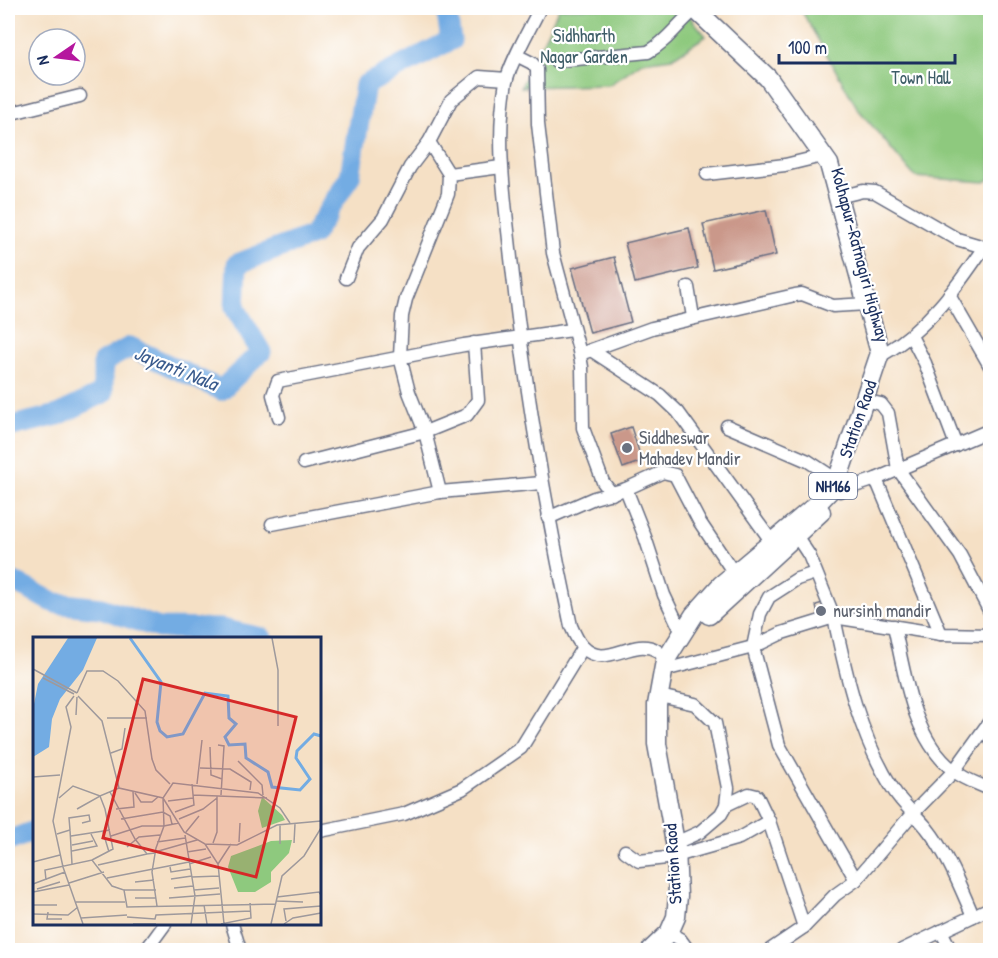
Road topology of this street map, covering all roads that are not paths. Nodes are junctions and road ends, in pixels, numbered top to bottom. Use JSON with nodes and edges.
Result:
{"nodes":[{"id":1,"x":540,"y":8,"type":"edge"},
{"id":2,"x":699,"y":8,"type":"edge"},
{"id":3,"x":518,"y":56,"type":"junction"},
{"id":4,"x":556,"y":61,"type":"dead end"},
{"id":5,"x":507,"y":79,"type":"junction"},
{"id":6,"x":80,"y":96,"type":"dead end"},
{"id":7,"x":8,"y":114,"type":"edge"},
{"id":8,"x":429,"y":142,"type":"junction"},
{"id":9,"x":822,"y":156,"type":"junction"},
{"id":10,"x":501,"y":167,"type":"junction"},
{"id":11,"x":448,"y":174,"type":"junction"},
{"id":12,"x":707,"y":174,"type":"dead end"},
{"id":13,"x":842,"y":195,"type":"junction"},
{"id":14,"x":987,"y":246,"type":"edge"},
{"id":15,"x":346,"y":278,"type":"dead end"},
{"id":16,"x":688,"y":287,"type":"dead end"},
{"id":17,"x":948,"y":295,"type":"junction"},
{"id":18,"x":867,"y":304,"type":"junction"},
{"id":19,"x":693,"y":317,"type":"junction"},
{"id":20,"x":572,"y":330,"type":"junction"},
{"id":21,"x":911,"y":336,"type":"junction"},
{"id":22,"x":518,"y":338,"type":"junction"},
{"id":23,"x":474,"y":344,"type":"junction"},
{"id":24,"x":585,"y":352,"type":"junction"},
{"id":25,"x":885,"y":353,"type":"junction"},
{"id":26,"x":400,"y":357,"type":"junction"},
{"id":27,"x":990,"y":366,"type":"edge"},
{"id":28,"x":872,"y":402,"type":"junction"},
{"id":29,"x":279,"y":417,"type":"dead end"},
{"id":30,"x":727,"y":426,"type":"dead end"},
{"id":31,"x":990,"y":430,"type":"edge"},
{"id":32,"x":425,"y":432,"type":"junction"},
{"id":33,"x":956,"y":445,"type":"junction"},
{"id":34,"x":304,"y":463,"type":"dead end"},
{"id":35,"x":898,"y":469,"type":"junction"},
{"id":36,"x":876,"y":479,"type":"junction"},
{"id":37,"x":542,"y":483,"type":"junction"},
{"id":38,"x":838,"y":486,"type":"junction"},
{"id":39,"x":626,"y":489,"type":"junction"},
{"id":40,"x":440,"y":492,"type":"junction"},
{"id":41,"x":612,"y":494,"type":"junction"},
{"id":42,"x":548,"y":518,"type":"junction"},
{"id":43,"x":272,"y":524,"type":"dead end"},
{"id":44,"x":797,"y":537,"type":"junction"},
{"id":45,"x":772,"y":542,"type":"junction"},
{"id":46,"x":734,"y":573,"type":"junction"},
{"id":47,"x":815,"y":573,"type":"junction"},
{"id":48,"x":990,"y":612,"type":"edge"},
{"id":49,"x":834,"y":616,"type":"junction"},
{"id":50,"x":894,"y":626,"type":"junction"},
{"id":51,"x":682,"y":633,"type":"junction"},
{"id":52,"x":941,"y":634,"type":"junction"},
{"id":53,"x":990,"y":635,"type":"edge"},
{"id":54,"x":583,"y":647,"type":"junction"},
{"id":55,"x":753,"y":647,"type":"junction"},
{"id":56,"x":668,"y":665,"type":"junction"},
{"id":57,"x":664,"y":697,"type":"junction"},
{"id":58,"x":990,"y":721,"type":"edge"},
{"id":59,"x":954,"y":771,"type":"junction"},
{"id":60,"x":990,"y":789,"type":"edge"},
{"id":61,"x":726,"y":805,"type":"junction"},
{"id":62,"x":912,"y":814,"type":"junction"},
{"id":63,"x":769,"y":821,"type":"junction"},
{"id":64,"x":710,"y":824,"type":"junction"},
{"id":65,"x":321,"y":831,"type":"edge"},
{"id":66,"x":720,"y":844,"type":"junction"},
{"id":67,"x":680,"y":850,"type":"junction"},
{"id":68,"x":625,"y":851,"type":"dead end"},
{"id":69,"x":856,"y":880,"type":"junction"},
{"id":70,"x":990,"y":908,"type":"edge"},
{"id":71,"x":973,"y":916,"type":"junction"},
{"id":72,"x":164,"y":925,"type":"edge"},
{"id":73,"x":232,"y":925,"type":"edge"},
{"id":74,"x":804,"y":927,"type":"junction"},
{"id":75,"x":941,"y":932,"type":"junction"},
{"id":76,"x":677,"y":943,"type":"edge"},
{"id":77,"x":146,"y":951,"type":"edge"},
{"id":78,"x":240,"y":951,"type":"edge"},
{"id":79,"x":651,"y":951,"type":"edge"},
{"id":80,"x":770,"y":951,"type":"edge"},
{"id":81,"x":902,"y":951,"type":"edge"},
{"id":82,"x":951,"y":951,"type":"edge"}],
"edges":[{"from":1,"to":3,"type":"street"},
{"from":2,"to":4,"type":"street"},
{"from":2,"to":9,"type":"highway","name":"Station Raod","number":"NH166"},
{"from":2,"to":13,"type":"highway","name":"Kolhapur-Ratnagiri Highway","number":"NH166"},
{"from":3,"to":5,"type":"street"},
{"from":3,"to":20,"type":"street"},
{"from":5,"to":8,"type":"street"},
{"from":5,"to":10,"type":"street"},
{"from":6,"to":7,"type":"street"},
{"from":8,"to":11,"type":"street"},
{"from":8,"to":15,"type":"street"},
{"from":9,"to":12,"type":"street"},
{"from":9,"to":13,"type":"highway","name":"Station Raod","number":"NH166"},
{"from":10,"to":11,"type":"street"},
{"from":10,"to":22,"type":"street"},
{"from":11,"to":26,"type":"street"},
{"from":13,"to":14,"type":"street"},
{"from":13,"to":18,"type":"highway","name":"Station Raod","number":"NH166"},
{"from":13,"to":25,"type":"highway","name":"Kolhapur-Ratnagiri Highway","number":"NH166"},
{"from":14,"to":17,"type":"street"},
{"from":16,"to":19,"type":"street"},
{"from":17,"to":21,"type":"street"},
{"from":17,"to":27,"type":"street"},
{"from":18,"to":19,"type":"street"},
{"from":18,"to":38,"type":"highway","name":"Station Raod","number":"NH166"},
{"from":19,"to":24,"type":"street"},
{"from":20,"to":22,"type":"street"},
{"from":20,"to":24,"type":"street"},
{"from":21,"to":25,"type":"street"},
{"from":21,"to":33,"type":"street"},
{"from":22,"to":23,"type":"street"},
{"from":22,"to":37,"type":"street"},
{"from":23,"to":26,"type":"street"},
{"from":23,"to":32,"type":"street"},
{"from":24,"to":41,"type":"street"},
{"from":24,"to":45,"type":"street"},
{"from":25,"to":28,"type":"highway","name":"Kolhapur-Ratnagiri Highway","number":"NH166"},
{"from":26,"to":29,"type":"street"},
{"from":26,"to":32,"type":"street"},
{"from":28,"to":35,"type":"street"},
{"from":28,"to":38,"type":"highway","name":"Kolhapur-Ratnagiri Highway","number":"NH166"},
{"from":30,"to":38,"type":"street"},
{"from":31,"to":33,"type":"street"},
{"from":32,"to":34,"type":"street"},
{"from":32,"to":40,"type":"street"},
{"from":33,"to":35,"type":"street"},
{"from":35,"to":36,"type":"street"},
{"from":35,"to":48,"type":"street"},
{"from":36,"to":38,"type":"street"},
{"from":36,"to":52,"type":"street"},
{"from":37,"to":40,"type":"street"},
{"from":37,"to":42,"type":"street"},
{"from":38,"to":44,"type":"highway","name":"Kolhapur-Ratnagiri Highway","number":"NH166"},
{"from":38,"to":45,"type":"highway","name":"Station Raod","number":"NH166"},
{"from":39,"to":41,"type":"street"},
{"from":39,"to":46,"type":"street"},
{"from":39,"to":51,"type":"street"},
{"from":40,"to":43,"type":"street"},
{"from":41,"to":42,"type":"street"},
{"from":42,"to":54,"type":"street"},
{"from":44,"to":47,"type":"street"},
{"from":44,"to":56,"type":"highway","name":"Kolhapur-Ratnagiri Highway","number":"NH166"},
{"from":45,"to":46,"type":"highway","name":"Station Raod","number":"NH166"},
{"from":46,"to":51,"type":"highway","name":"Station Raod","number":"NH166"},
{"from":47,"to":49,"type":"street"},
{"from":47,"to":55,"type":"street"},
{"from":49,"to":50,"type":"street"},
{"from":49,"to":55,"type":"street"},
{"from":49,"to":62,"type":"street"},
{"from":50,"to":52,"type":"street"},
{"from":50,"to":59,"type":"street"},
{"from":51,"to":56,"type":"highway","name":"Station Raod","number":"NH166"},
{"from":52,"to":53,"type":"street"},
{"from":54,"to":56,"type":"street"},
{"from":54,"to":65,"type":"street"},
{"from":55,"to":56,"type":"street"},
{"from":55,"to":69,"type":"street"},
{"from":56,"to":57,"type":"highway","name":"Kolhapur-Ratnagiri Highway","number":"NH166"},
{"from":56,"to":67,"type":"highway","name":"Station Raod","number":"NH166"},
{"from":57,"to":61,"type":"street"},
{"from":57,"to":67,"type":"highway","name":"Kolhapur-Ratnagiri Highway","number":"NH166"},
{"from":58,"to":59,"type":"street"},
{"from":59,"to":60,"type":"street"},
{"from":59,"to":62,"type":"street"},
{"from":61,"to":63,"type":"street"},
{"from":61,"to":64,"type":"street"},
{"from":62,"to":69,"type":"street"},
{"from":62,"to":71,"type":"street"},
{"from":63,"to":66,"type":"street"},
{"from":63,"to":74,"type":"street"},
{"from":64,"to":66,"type":"street"},
{"from":64,"to":67,"type":"street"},
{"from":66,"to":67,"type":"street"},
{"from":67,"to":68,"type":"street"},
{"from":67,"to":76,"type":"highway","name":"Kolhapur-Ratnagiri Highway","number":"NH166"},
{"from":69,"to":74,"type":"street"},
{"from":70,"to":71,"type":"street"},
{"from":71,"to":75,"type":"street"},
{"from":72,"to":77,"type":"street"},
{"from":73,"to":78,"type":"street"},
{"from":74,"to":80,"type":"street"},
{"from":75,"to":81,"type":"street"},
{"from":75,"to":82,"type":"street"},
{"from":76,"to":79,"type":"highway","number":"NH166"}]}
